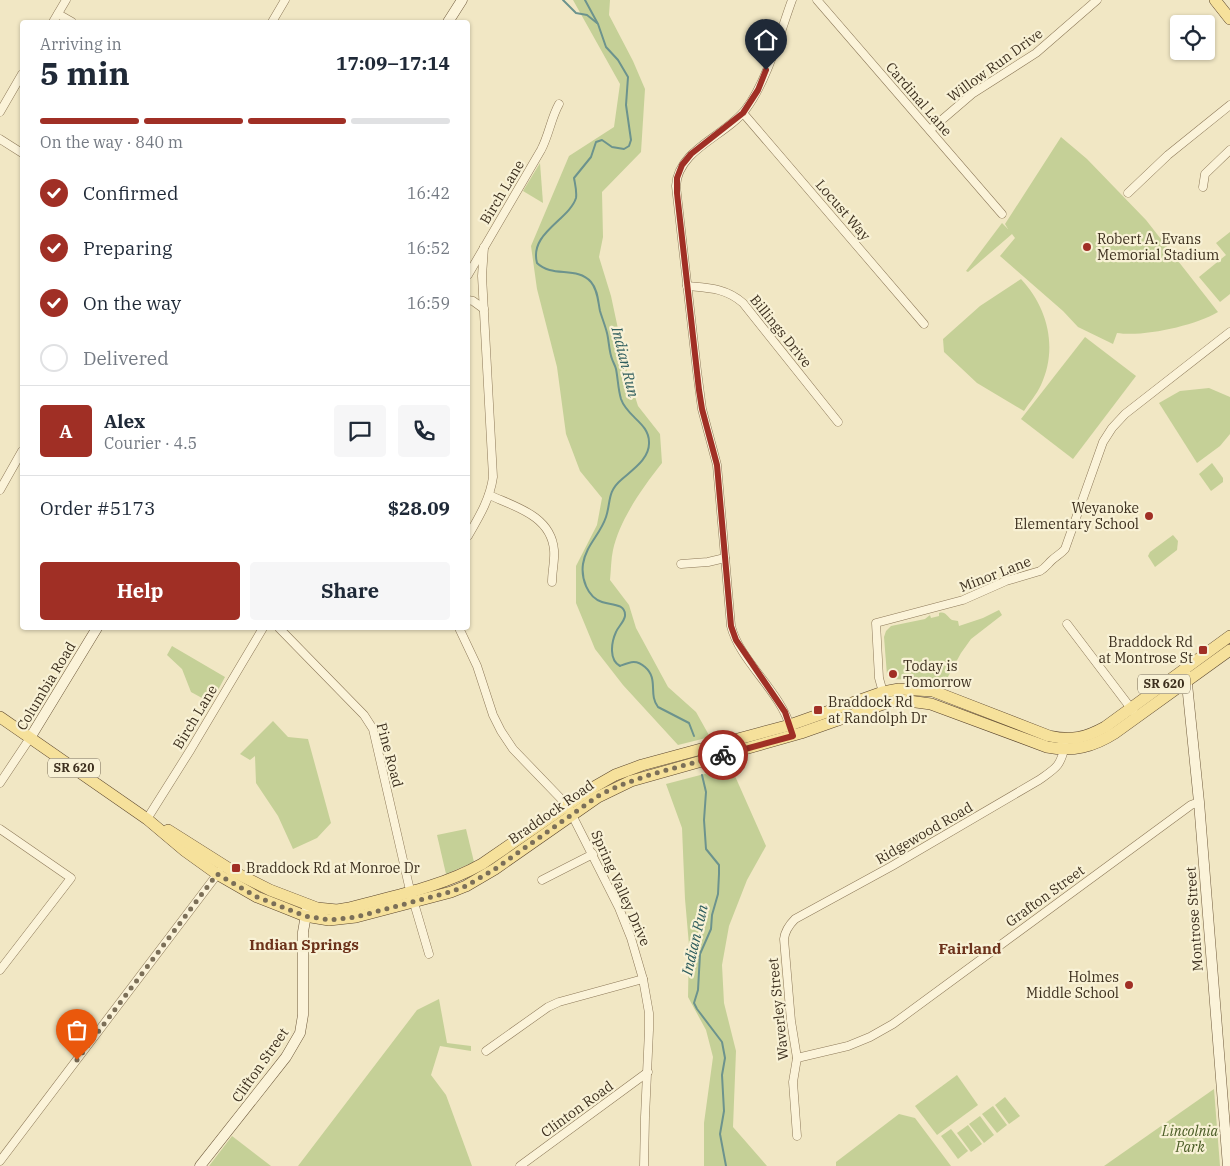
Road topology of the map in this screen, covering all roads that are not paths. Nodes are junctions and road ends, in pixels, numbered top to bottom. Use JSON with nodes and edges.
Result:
{"nodes":[{"id":1,"x":66,"y":0,"type":"edge"},
{"id":2,"x":285,"y":0,"type":"edge"},
{"id":3,"x":462,"y":0,"type":"edge"},
{"id":4,"x":792,"y":0,"type":"edge"},
{"id":5,"x":817,"y":0,"type":"edge"},
{"id":6,"x":1097,"y":0,"type":"edge"},
{"id":7,"x":1215,"y":0,"type":"edge"},
{"id":8,"x":58,"y":14,"type":"junction"},
{"id":9,"x":1230,"y":19,"type":"edge"},
{"id":10,"x":54,"y":20,"type":"edge"},
{"id":11,"x":68,"y":20,"type":"edge"},
{"id":12,"x":273,"y":20,"type":"edge"},
{"id":13,"x":449,"y":20,"type":"edge"},
{"id":14,"x":20,"y":77,"type":"edge"},
{"id":15,"x":559,"y":104,"type":"dead end"},
{"id":16,"x":1230,"y":106,"type":"edge"},
{"id":17,"x":0,"y":112,"type":"edge"},
{"id":18,"x":743,"y":113,"type":"junction"},
{"id":19,"x":930,"y":130,"type":"junction"},
{"id":20,"x":0,"y":139,"type":"edge"},
{"id":21,"x":1230,"y":150,"type":"edge"},
{"id":22,"x":20,"y":152,"type":"edge"},
{"id":23,"x":1203,"y":188,"type":"dead end"},
{"id":24,"x":1128,"y":193,"type":"dead end"},
{"id":25,"x":1002,"y":214,"type":"dead end"},
{"id":26,"x":484,"y":246,"type":"junction"},
{"id":27,"x":470,"y":270,"type":"edge"},
{"id":28,"x":687,"y":286,"type":"junction"},
{"id":29,"x":470,"y":300,"type":"edge"},
{"id":30,"x":484,"y":309,"type":"junction"},
{"id":31,"x":924,"y":324,"type":"dead end"},
{"id":32,"x":1230,"y":332,"type":"edge"},
{"id":33,"x":838,"y":422,"type":"dead end"},
{"id":34,"x":20,"y":455,"type":"edge"},
{"id":35,"x":0,"y":490,"type":"edge"},
{"id":36,"x":489,"y":495,"type":"junction"},
{"id":37,"x":470,"y":532,"type":"edge"},
{"id":38,"x":725,"y":558,"type":"junction"},
{"id":39,"x":681,"y":564,"type":"dead end"},
{"id":40,"x":552,"y":582,"type":"dead end"},
{"id":41,"x":1067,"y":624,"type":"dead end"},
{"id":42,"x":96,"y":630,"type":"edge"},
{"id":43,"x":262,"y":630,"type":"edge"},
{"id":44,"x":281,"y":630,"type":"edge"},
{"id":45,"x":460,"y":630,"type":"edge"},
{"id":46,"x":1230,"y":636,"type":"edge"},
{"id":47,"x":1230,"y":650,"type":"edge"},
{"id":48,"x":1185,"y":669,"type":"junction"},
{"id":49,"x":1187,"y":681,"type":"junction"},
{"id":50,"x":885,"y":697,"type":"junction"},
{"id":51,"x":1134,"y":712,"type":"junction"},
{"id":52,"x":0,"y":717,"type":"edge"},
{"id":53,"x":791,"y":730,"type":"junction"},
{"id":54,"x":30,"y":738,"type":"junction"},
{"id":55,"x":1065,"y":744,"type":"junction"},
{"id":56,"x":0,"y":783,"type":"edge"},
{"id":57,"x":1199,"y":802,"type":"junction"},
{"id":58,"x":570,"y":809,"type":"junction"},
{"id":59,"x":147,"y":819,"type":"junction"},
{"id":60,"x":0,"y":829,"type":"edge"},
{"id":61,"x":593,"y":854,"type":"junction"},
{"id":62,"x":220,"y":870,"type":"junction"},
{"id":63,"x":542,"y":880,"type":"dead end"},
{"id":64,"x":412,"y":897,"type":"junction"},
{"id":65,"x":306,"y":911,"type":"junction"},
{"id":66,"x":784,"y":939,"type":"joint"},
{"id":67,"x":429,"y":954,"type":"dead end"},
{"id":68,"x":0,"y":970,"type":"edge"},
{"id":69,"x":643,"y":979,"type":"junction"},
{"id":70,"x":486,"y":1051,"type":"dead end"},
{"id":71,"x":797,"y":1058,"type":"junction"},
{"id":72,"x":648,"y":1072,"type":"junction"},
{"id":73,"x":797,"y":1136,"type":"dead end"},
{"id":74,"x":0,"y":1161,"type":"edge"},
{"id":75,"x":200,"y":1166,"type":"edge"},
{"id":76,"x":520,"y":1166,"type":"edge"},
{"id":77,"x":644,"y":1166,"type":"edge"},
{"id":78,"x":1228,"y":1166,"type":"edge"}],
"edges":[{"from":1,"to":8,"type":"street"},
{"from":2,"to":12,"type":"street"},
{"from":3,"to":13,"type":"street"},
{"from":4,"to":18,"type":"street"},
{"from":5,"to":19,"type":"street","name":"Cardinal Lane"},
{"from":6,"to":19,"type":"street","name":"Willow Run Drive"},
{"from":7,"to":9,"type":"main road"},
{"from":8,"to":10,"type":"street"},
{"from":8,"to":11,"type":"street"},
{"from":14,"to":17,"type":"street"},
{"from":15,"to":26,"type":"street","name":"Birch Lane"},
{"from":16,"to":24,"type":"street"},
{"from":18,"to":28,"type":"street"},
{"from":18,"to":31,"type":"street","name":"Locust Way"},
{"from":19,"to":25,"type":"street","name":"Cardinal Lane"},
{"from":20,"to":22,"type":"street"},
{"from":21,"to":23,"type":"street"},
{"from":26,"to":27,"type":"street","name":"Birch Lane"},
{"from":26,"to":30,"type":"street"},
{"from":28,"to":33,"type":"street","name":"Billings Drive"},
{"from":28,"to":38,"type":"street"},
{"from":29,"to":30,"type":"street"},
{"from":30,"to":36,"type":"street"},
{"from":32,"to":50,"type":"street","name":"Minor Lane"},
{"from":34,"to":35,"type":"street"},
{"from":36,"to":37,"type":"street"},
{"from":36,"to":40,"type":"street"},
{"from":38,"to":39,"type":"street"},
{"from":38,"to":53,"type":"street"},
{"from":41,"to":51,"type":"street"},
{"from":42,"to":54,"type":"street","name":"Columbia Road"},
{"from":43,"to":59,"type":"street","name":"Birch Lane"},
{"from":44,"to":64,"type":"street","name":"Pine Road"},
{"from":45,"to":58,"type":"street","name":"Spring Valley Drive"},
{"from":46,"to":48,"type":"main road","name":"Braddock Road","number":"SR 620"},
{"from":47,"to":49,"type":"main road","name":"Braddock Road","number":"SR 620"},
{"from":48,"to":49,"type":"street","name":"Montrose Street"},
{"from":48,"to":51,"type":"main road","name":"Braddock Road","number":"SR 620"},
{"from":49,"to":51,"type":"main road","name":"Braddock Road","number":"SR 620"},
{"from":49,"to":57,"type":"street","name":"Montrose Street"},
{"from":50,"to":53,"type":"main road","name":"Braddock Road","number":"SR 620"},
{"from":50,"to":55,"type":"main road","name":"Braddock Road","number":"SR 620"},
{"from":51,"to":55,"type":"main road","name":"Braddock Road","number":"SR 620"},
{"from":52,"to":54,"type":"main road","name":"Braddock Road","number":"SR 620"},
{"from":53,"to":58,"type":"main road","name":"Braddock Road","number":"SR 620"},
{"from":54,"to":56,"type":"street","name":"Columbia Road"},
{"from":54,"to":59,"type":"main road","name":"Braddock Road","number":"SR 620"},
{"from":55,"to":66,"type":"street","name":"Ridgewood Road"},
{"from":57,"to":71,"type":"street","name":"Grafton Street"},
{"from":57,"to":78,"type":"street","name":"Montrose Street"},
{"from":58,"to":61,"type":"street","name":"Spring Valley Drive"},
{"from":58,"to":64,"type":"main road","name":"Braddock Road","number":"SR 620"},
{"from":59,"to":62,"type":"main road","name":"Braddock Road","number":"SR 620"},
{"from":60,"to":68,"type":"street"},
{"from":61,"to":63,"type":"street"},
{"from":61,"to":69,"type":"street","name":"Spring Valley Drive"},
{"from":62,"to":65,"type":"main road","name":"Braddock Road","number":"SR 620"},
{"from":62,"to":74,"type":"street"},
{"from":64,"to":65,"type":"main road","name":"Braddock Road","number":"SR 620"},
{"from":64,"to":67,"type":"street","name":"Pine Road"},
{"from":65,"to":75,"type":"street","name":"Clifton Street"},
{"from":66,"to":71,"type":"street","name":"Waverley Street"},
{"from":69,"to":70,"type":"street"},
{"from":69,"to":72,"type":"street","name":"Spring Valley Drive"},
{"from":71,"to":73,"type":"street","name":"Waverley Street"},
{"from":72,"to":76,"type":"street","name":"Clinton Road"},
{"from":72,"to":77,"type":"street","name":"Spring Valley Drive"}]}
